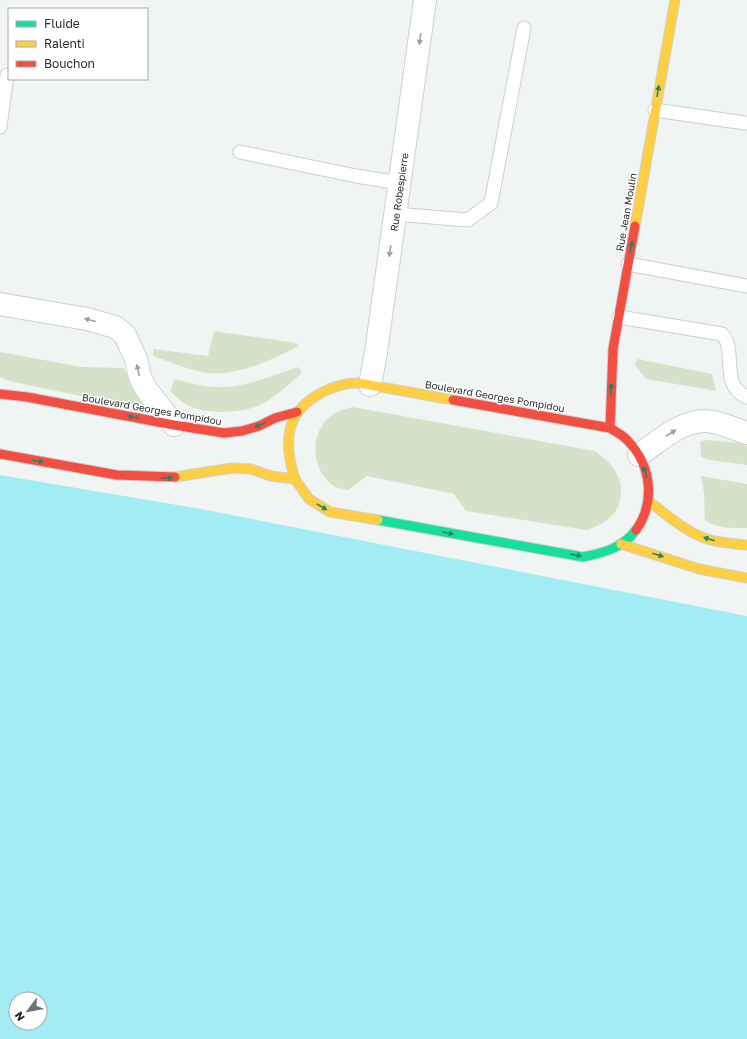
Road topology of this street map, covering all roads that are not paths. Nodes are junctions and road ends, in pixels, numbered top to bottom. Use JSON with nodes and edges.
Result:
{"nodes":[{"id":1,"x":426,"y":0,"type":"edge"},
{"id":2,"x":675,"y":0,"type":"edge"},
{"id":3,"x":524,"y":28,"type":"dead end"},
{"id":4,"x":7,"y":75,"type":"dead end"},
{"id":5,"x":655,"y":110,"type":"junction"},
{"id":6,"x":745,"y":123,"type":"dead end"},
{"id":7,"x":0,"y":127,"type":"edge"},
{"id":8,"x":240,"y":152,"type":"dead end"},
{"id":9,"x":400,"y":183,"type":"junction"},
{"id":10,"x":396,"y":214,"type":"junction"},
{"id":11,"x":628,"y":264,"type":"junction"},
{"id":12,"x":747,"y":286,"type":"edge"},
{"id":13,"x":0,"y":304,"type":"edge"},
{"id":14,"x":619,"y":317,"type":"junction"},
{"id":15,"x":370,"y":385,"type":"junction"},
{"id":16,"x":0,"y":394,"type":"edge"},
{"id":17,"x":747,"y":397,"type":"edge"},
{"id":18,"x":297,"y":412,"type":"junction"},
{"id":19,"x":174,"y":425,"type":"junction"},
{"id":20,"x":610,"y":428,"type":"junction"},
{"id":21,"x":747,"y":432,"type":"edge"},
{"id":22,"x":0,"y":454,"type":"edge"},
{"id":23,"x":639,"y":455,"type":"junction"},
{"id":24,"x":295,"y":479,"type":"junction"},
{"id":25,"x":650,"y":502,"type":"junction"},
{"id":26,"x":621,"y":544,"type":"junction"},
{"id":27,"x":747,"y":545,"type":"edge"},
{"id":28,"x":747,"y":578,"type":"edge"}],
"edges":[{"from":1,"to":9,"type":"street","name":"Rue Robespierre","one_way":true},
{"from":5,"to":2,"type":"main road","name":"Rue Jean Moulin","one_way":true},
{"from":3,"to":10,"type":"lane"},
{"from":4,"to":7,"type":"lane"},
{"from":5,"to":6,"type":"lane"},
{"from":11,"to":5,"type":"main road","name":"Rue Jean Moulin","one_way":true},
{"from":8,"to":9,"type":"lane"},
{"from":9,"to":10,"type":"street","name":"Rue Robespierre"},
{"from":10,"to":15,"type":"street","name":"Rue Robespierre","one_way":true},
{"from":11,"to":12,"type":"lane"},
{"from":11,"to":14,"type":"main road","name":"Rue Jean Moulin"},
{"from":19,"to":13,"type":"street","one_way":true},
{"from":14,"to":17,"type":"lane"},
{"from":20,"to":14,"type":"main road","name":"Rue Jean Moulin","one_way":true},
{"from":15,"to":18,"type":"main road","name":"Boulevard Georges Pompidou"},
{"from":15,"to":20,"type":"main road","name":"Boulevard Georges Pompidou"},
{"from":19,"to":16,"type":"main road","name":"Boulevard Georges Pompidou","one_way":true},
{"from":18,"to":19,"type":"main road","name":"Boulevard Georges Pompidou","one_way":true},
{"from":18,"to":24,"type":"main road","name":"Boulevard Georges Pompidou"},
{"from":20,"to":23,"type":"main road","name":"Boulevard Georges Pompidou"},
{"from":23,"to":21,"type":"street","one_way":true},
{"from":22,"to":24,"type":"main road","one_way":true},
{"from":25,"to":23,"type":"main road","name":"Boulevard Georges Pompidou","one_way":true},
{"from":24,"to":26,"type":"main road","name":"Boulevard Georges Pompidou","one_way":true},
{"from":25,"to":26,"type":"main road","name":"Boulevard Georges Pompidou"},
{"from":27,"to":25,"type":"main road","one_way":true},
{"from":26,"to":28,"type":"main road","one_way":true}]}
